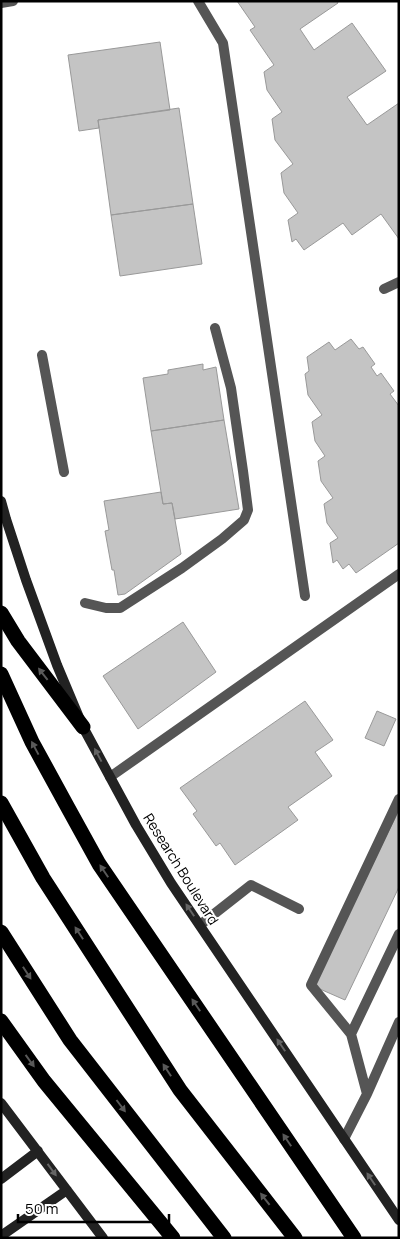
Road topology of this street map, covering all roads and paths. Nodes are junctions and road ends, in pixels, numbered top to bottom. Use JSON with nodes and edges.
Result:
{"nodes":[{"id":1,"x":13,"y":1,"type":"edge"},
{"id":2,"x":198,"y":1,"type":"edge"},
{"id":3,"x":1,"y":3,"type":"edge"},
{"id":4,"x":399,"y":282,"type":"edge"},
{"id":5,"x":384,"y":289,"type":"dead end"},
{"id":6,"x":216,"y":328,"type":"dead end"},
{"id":7,"x":42,"y":355,"type":"dead end"},
{"id":8,"x":64,"y":472,"type":"dead end"},
{"id":9,"x":1,"y":501,"type":"edge"},
{"id":10,"x":399,"y":574,"type":"edge"},
{"id":11,"x":305,"y":596,"type":"dead end"},
{"id":12,"x":86,"y":603,"type":"dead end"},
{"id":13,"x":1,"y":612,"type":"edge"},
{"id":14,"x":1,"y":674,"type":"edge"},
{"id":15,"x":83,"y":727,"type":"junction"},
{"id":16,"x":110,"y":777,"type":"junction"},
{"id":17,"x":399,"y":799,"type":"edge"},
{"id":18,"x":1,"y":803,"type":"edge"},
{"id":19,"x":300,"y":909,"type":"dead end"},
{"id":20,"x":200,"y":925,"type":"junction"},
{"id":21,"x":1,"y":932,"type":"edge"},
{"id":22,"x":399,"y":934,"type":"edge"},
{"id":23,"x":1,"y":1021,"type":"edge"},
{"id":24,"x":399,"y":1022,"type":"edge"},
{"id":25,"x":351,"y":1034,"type":"junction"},
{"id":26,"x":368,"y":1094,"type":"junction"},
{"id":27,"x":1,"y":1103,"type":"edge"},
{"id":28,"x":344,"y":1139,"type":"junction"},
{"id":29,"x":38,"y":1151,"type":"junction"},
{"id":30,"x":1,"y":1179,"type":"edge"},
{"id":31,"x":66,"y":1190,"type":"junction"},
{"id":32,"x":399,"y":1220,"type":"edge"},
{"id":33,"x":1,"y":1236,"type":"edge"},
{"id":34,"x":103,"y":1238,"type":"edge"},
{"id":35,"x":173,"y":1238,"type":"edge"},
{"id":36,"x":224,"y":1238,"type":"edge"},
{"id":37,"x":295,"y":1238,"type":"edge"},
{"id":38,"x":354,"y":1238,"type":"edge"}],
"edges":[{"from":1,"to":3,"type":"street"},
{"from":2,"to":11,"type":"street"},
{"from":4,"to":5,"type":"street"},
{"from":6,"to":12,"type":"street"},
{"from":7,"to":8,"type":"street"},
{"from":9,"to":15,"type":"main road","name":"Research Boulevard"},
{"from":10,"to":16,"type":"street"},
{"from":15,"to":13,"type":"highway","one_way":true},
{"from":38,"to":14,"type":"highway","one_way":true},
{"from":16,"to":15,"type":"main road","name":"Research Boulevard","one_way":true},
{"from":20,"to":16,"type":"main road","name":"Research Boulevard","one_way":true},
{"from":17,"to":25,"type":"street"},
{"from":37,"to":18,"type":"highway","one_way":true},
{"from":19,"to":20,"type":"street"},
{"from":28,"to":20,"type":"main road","name":"Research Boulevard","one_way":true},
{"from":21,"to":36,"type":"highway","one_way":true},
{"from":22,"to":25,"type":"street"},
{"from":23,"to":35,"type":"highway","one_way":true},
{"from":24,"to":26,"type":"street"},
{"from":25,"to":26,"type":"street"},
{"from":26,"to":28,"type":"street"},
{"from":27,"to":29,"type":"main road"},
{"from":32,"to":28,"type":"main road","name":"Research Boulevard","one_way":true},
{"from":29,"to":30,"type":"main road"},
{"from":29,"to":31,"type":"main road","one_way":true},
{"from":31,"to":33,"type":"main road"},
{"from":31,"to":34,"type":"main road"}]}
